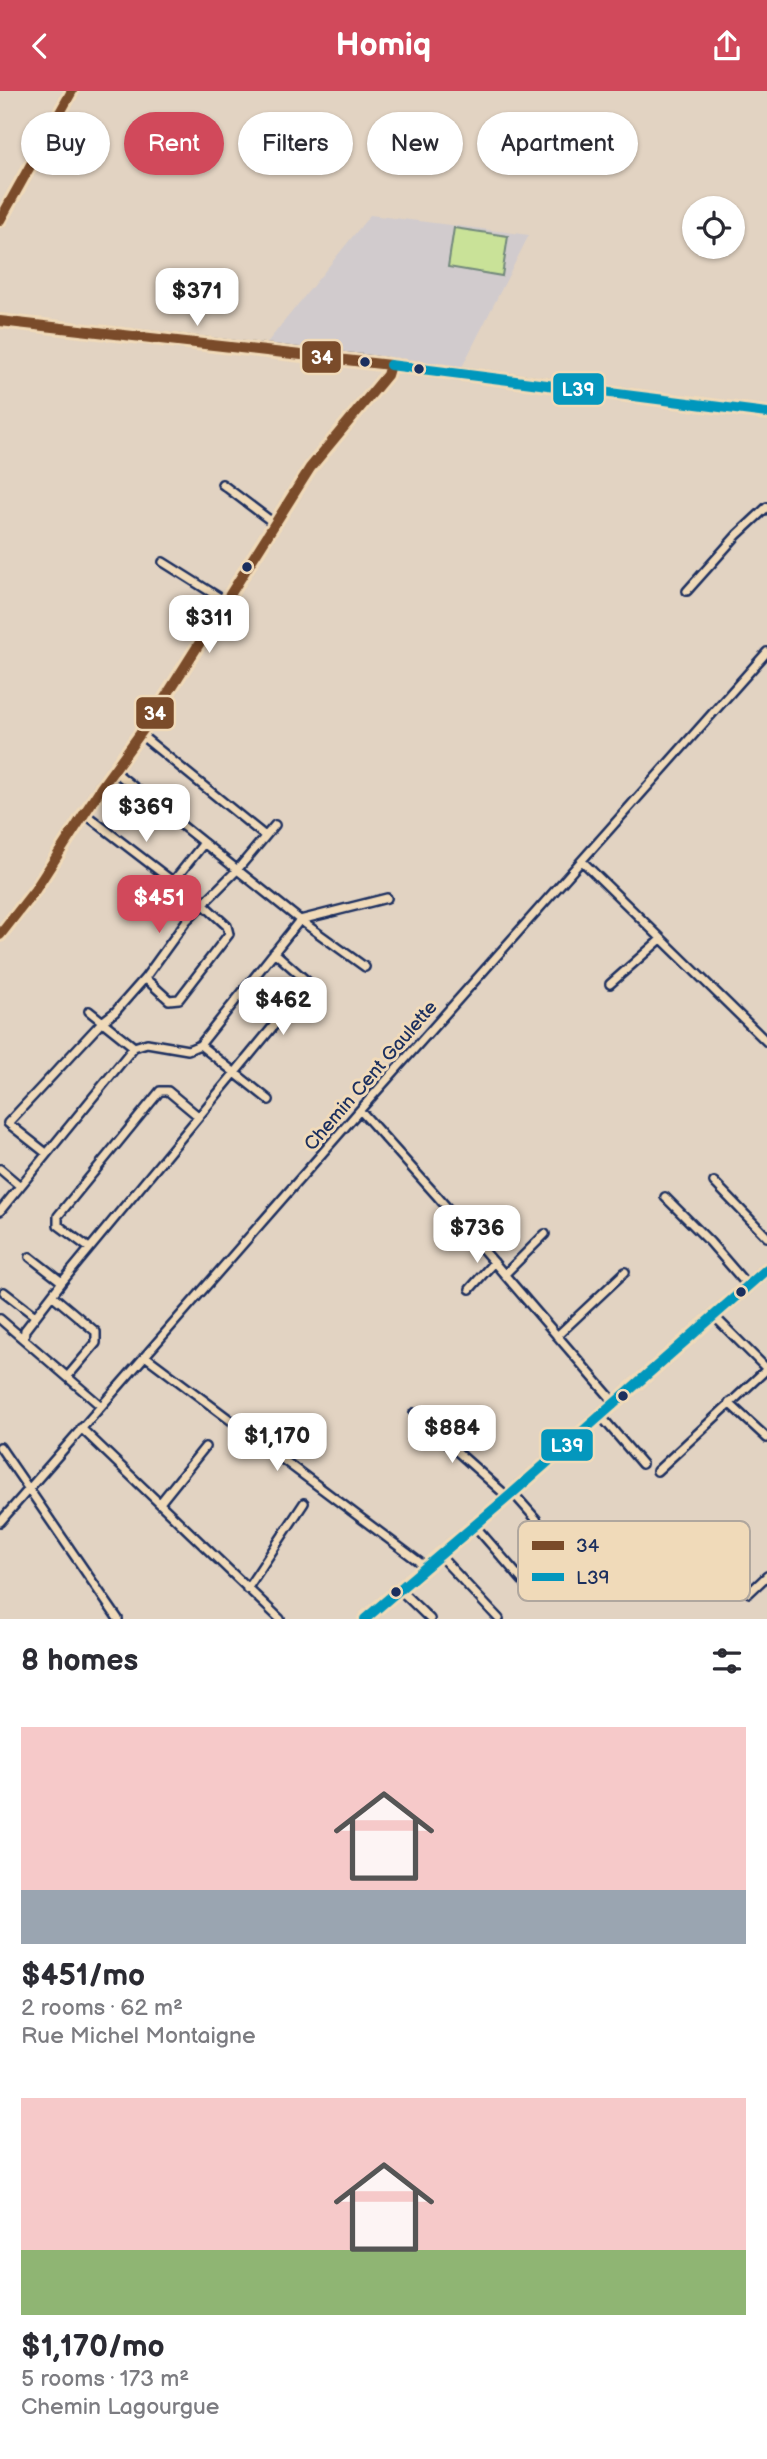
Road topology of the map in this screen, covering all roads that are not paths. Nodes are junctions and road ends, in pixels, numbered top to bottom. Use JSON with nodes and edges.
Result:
{"nodes":[{"id":1,"x":0,"y":321,"type":"edge"},
{"id":2,"x":390,"y":365,"type":"junction"},
{"id":3,"x":767,"y":412,"type":"edge"},
{"id":4,"x":222,"y":484,"type":"dead end"},
{"id":5,"x":767,"y":507,"type":"edge"},
{"id":6,"x":275,"y":524,"type":"junction"},
{"id":7,"x":163,"y":562,"type":"dead end"},
{"id":8,"x":687,"y":591,"type":"dead end"},
{"id":9,"x":225,"y":601,"type":"junction"},
{"id":10,"x":767,"y":652,"type":"edge"},
{"id":11,"x":141,"y":735,"type":"junction"},
{"id":12,"x":114,"y":771,"type":"junction"},
{"id":13,"x":85,"y":814,"type":"junction"},
{"id":14,"x":275,"y":825,"type":"dead end"},
{"id":15,"x":265,"y":836,"type":"junction"},
{"id":16,"x":204,"y":843,"type":"junction"},
{"id":17,"x":582,"y":861,"type":"junction"},
{"id":18,"x":237,"y":870,"type":"junction"},
{"id":19,"x":387,"y":898,"type":"dead end"},
{"id":20,"x":203,"y":904,"type":"junction"},
{"id":21,"x":300,"y":920,"type":"junction"},
{"id":22,"x":0,"y":935,"type":"edge"},
{"id":23,"x":661,"y":939,"type":"junction"},
{"id":24,"x":274,"y":952,"type":"junction"},
{"id":25,"x":365,"y":967,"type":"dead end"},
{"id":26,"x":145,"y":978,"type":"junction"},
{"id":27,"x":610,"y":983,"type":"dead end"},
{"id":28,"x":89,"y":1011,"type":"dead end"},
{"id":29,"x":102,"y":1022,"type":"junction"},
{"id":30,"x":767,"y":1042,"type":"edge"},
{"id":31,"x":200,"y":1045,"type":"junction"},
{"id":32,"x":134,"y":1047,"type":"junction"},
{"id":33,"x":235,"y":1073,"type":"junction"},
{"id":34,"x":269,"y":1100,"type":"dead end"},
{"id":35,"x":360,"y":1110,"type":"junction"},
{"id":36,"x":198,"y":1116,"type":"junction"},
{"id":37,"x":46,"y":1153,"type":"junction"},
{"id":38,"x":0,"y":1169,"type":"edge"},
{"id":39,"x":714,"y":1182,"type":"dead end"},
{"id":40,"x":20,"y":1186,"type":"junction"},
{"id":41,"x":665,"y":1197,"type":"dead end"},
{"id":42,"x":0,"y":1211,"type":"edge"},
{"id":43,"x":545,"y":1234,"type":"dead end"},
{"id":44,"x":767,"y":1237,"type":"edge"},
{"id":45,"x":89,"y":1248,"type":"junction"},
{"id":46,"x":30,"y":1257,"type":"dead end"},
{"id":47,"x":494,"y":1262,"type":"junction"},
{"id":48,"x":767,"y":1269,"type":"edge"},
{"id":49,"x":625,"y":1272,"type":"dead end"},
{"id":50,"x":505,"y":1275,"type":"junction"},
{"id":51,"x":62,"y":1282,"type":"junction"},
{"id":52,"x":748,"y":1286,"type":"junction"},
{"id":53,"x":470,"y":1289,"type":"dead end"},
{"id":54,"x":4,"y":1292,"type":"dead end"},
{"id":55,"x":52,"y":1295,"type":"junction"},
{"id":56,"x":35,"y":1316,"type":"junction"},
{"id":57,"x":715,"y":1316,"type":"junction"},
{"id":58,"x":0,"y":1319,"type":"edge"},
{"id":59,"x":557,"y":1336,"type":"junction"},
{"id":60,"x":24,"y":1339,"type":"junction"},
{"id":61,"x":145,"y":1356,"type":"junction"},
{"id":62,"x":767,"y":1369,"type":"edge"},
{"id":63,"x":68,"y":1376,"type":"junction"},
{"id":64,"x":615,"y":1403,"type":"junction"},
{"id":65,"x":729,"y":1403,"type":"junction"},
{"id":66,"x":101,"y":1406,"type":"junction"},
{"id":67,"x":414,"y":1413,"type":"dead end"},
{"id":68,"x":600,"y":1415,"type":"junction"},
{"id":69,"x":81,"y":1428,"type":"junction"},
{"id":70,"x":767,"y":1438,"type":"edge"},
{"id":71,"x":0,"y":1447,"type":"edge"},
{"id":72,"x":205,"y":1447,"type":"dead end"},
{"id":73,"x":642,"y":1464,"type":"dead end"},
{"id":74,"x":657,"y":1471,"type":"dead end"},
{"id":75,"x":29,"y":1488,"type":"junction"},
{"id":76,"x":510,"y":1495,"type":"junction"},
{"id":77,"x":160,"y":1503,"type":"junction"},
{"id":78,"x":304,"y":1503,"type":"dead end"},
{"id":79,"x":537,"y":1521,"type":"edge"},
{"id":80,"x":0,"y":1522,"type":"edge"},
{"id":81,"x":475,"y":1526,"type":"junction"},
{"id":82,"x":440,"y":1556,"type":"junction"},
{"id":83,"x":426,"y":1567,"type":"junction"},
{"id":84,"x":518,"y":1575,"type":"edge"},
{"id":85,"x":767,"y":1576,"type":"edge"},
{"id":86,"x":247,"y":1589,"type":"junction"},
{"id":87,"x":400,"y":1590,"type":"junction"},
{"id":88,"x":750,"y":1592,"type":"edge"},
{"id":89,"x":118,"y":1619,"type":"edge"},
{"id":90,"x":280,"y":1619,"type":"edge"},
{"id":91,"x":366,"y":1619,"type":"edge"},
{"id":92,"x":430,"y":1619,"type":"edge"},
{"id":93,"x":499,"y":1619,"type":"edge"}],
"edges":[{"from":1,"to":2,"type":"main road"},
{"from":2,"to":3,"type":"main road"},
{"from":2,"to":6,"type":"street"},
{"from":4,"to":6,"type":"street"},
{"from":5,"to":8,"type":"street"},
{"from":6,"to":9,"type":"street"},
{"from":7,"to":9,"type":"street"},
{"from":9,"to":11,"type":"street"},
{"from":10,"to":17,"type":"street","name":"Chemin Cent Gaulette"},
{"from":11,"to":12,"type":"street"},
{"from":11,"to":15,"type":"street"},
{"from":12,"to":13,"type":"street"},
{"from":12,"to":16,"type":"street"},
{"from":13,"to":16,"type":"street"},
{"from":13,"to":22,"type":"street"},
{"from":14,"to":15,"type":"street"},
{"from":15,"to":18,"type":"street"},
{"from":16,"to":18,"type":"street"},
{"from":17,"to":23,"type":"street"},
{"from":17,"to":35,"type":"street","name":"Chemin Cent Gaulette"},
{"from":18,"to":20,"type":"street"},
{"from":18,"to":21,"type":"street"},
{"from":19,"to":21,"type":"street"},
{"from":20,"to":26,"type":"street"},
{"from":20,"to":26,"type":"street"},
{"from":21,"to":24,"type":"street"},
{"from":21,"to":25,"type":"street"},
{"from":23,"to":27,"type":"street"},
{"from":23,"to":30,"type":"street"},
{"from":24,"to":31,"type":"street"},
{"from":24,"to":33,"type":"street"},
{"from":26,"to":29,"type":"street"},
{"from":28,"to":29,"type":"street"},
{"from":29,"to":32,"type":"street"},
{"from":29,"to":37,"type":"street"},
{"from":31,"to":32,"type":"street"},
{"from":31,"to":33,"type":"street"},
{"from":32,"to":37,"type":"street"},
{"from":33,"to":34,"type":"street"},
{"from":33,"to":36,"type":"street"},
{"from":35,"to":47,"type":"street"},
{"from":35,"to":61,"type":"street","name":"Chemin Cent Gaulette"},
{"from":36,"to":45,"type":"street"},
{"from":36,"to":45,"type":"street"},
{"from":37,"to":40,"type":"street"},
{"from":38,"to":40,"type":"street"},
{"from":39,"to":44,"type":"street"},
{"from":40,"to":42,"type":"street"},
{"from":41,"to":52,"type":"street"},
{"from":43,"to":50,"type":"street"},
{"from":45,"to":51,"type":"street"},
{"from":46,"to":51,"type":"street"},
{"from":47,"to":50,"type":"street"},
{"from":47,"to":53,"type":"street"},
{"from":48,"to":52,"type":"street"},
{"from":49,"to":59,"type":"street"},
{"from":50,"to":59,"type":"street"},
{"from":51,"to":55,"type":"street"},
{"from":52,"to":57,"type":"street"},
{"from":54,"to":56,"type":"street"},
{"from":55,"to":56,"type":"street"},
{"from":55,"to":63,"type":"street"},
{"from":56,"to":60,"type":"street"},
{"from":57,"to":62,"type":"street"},
{"from":57,"to":64,"type":"street"},
{"from":58,"to":60,"type":"street"},
{"from":59,"to":64,"type":"street"},
{"from":60,"to":63,"type":"street"},
{"from":61,"to":66,"type":"street","name":"Chemin Cent Gaulette"},
{"from":61,"to":83,"type":"street"},
{"from":62,"to":65,"type":"street"},
{"from":63,"to":66,"type":"street"},
{"from":64,"to":68,"type":"street"},
{"from":65,"to":70,"type":"street"},
{"from":65,"to":74,"type":"street"},
{"from":66,"to":69,"type":"street","name":"Chemin Cent Gaulette"},
{"from":67,"to":76,"type":"street"},
{"from":68,"to":73,"type":"street"},
{"from":68,"to":76,"type":"street"},
{"from":69,"to":75,"type":"street","name":"Chemin Cent Gaulette"},
{"from":69,"to":77,"type":"street"},
{"from":71,"to":75,"type":"street"},
{"from":72,"to":77,"type":"street"},
{"from":75,"to":80,"type":"street","name":"Chemin Cent Gaulette"},
{"from":75,"to":89,"type":"street"},
{"from":76,"to":79,"type":"street"},
{"from":76,"to":81,"type":"street"},
{"from":77,"to":86,"type":"street"},
{"from":78,"to":86,"type":"street"},
{"from":81,"to":82,"type":"street"},
{"from":81,"to":84,"type":"street"},
{"from":82,"to":83,"type":"street"},
{"from":82,"to":93,"type":"street"},
{"from":83,"to":87,"type":"street"},
{"from":85,"to":88,"type":"street"},
{"from":86,"to":90,"type":"street"},
{"from":87,"to":91,"type":"street"},
{"from":87,"to":92,"type":"street"}]}
